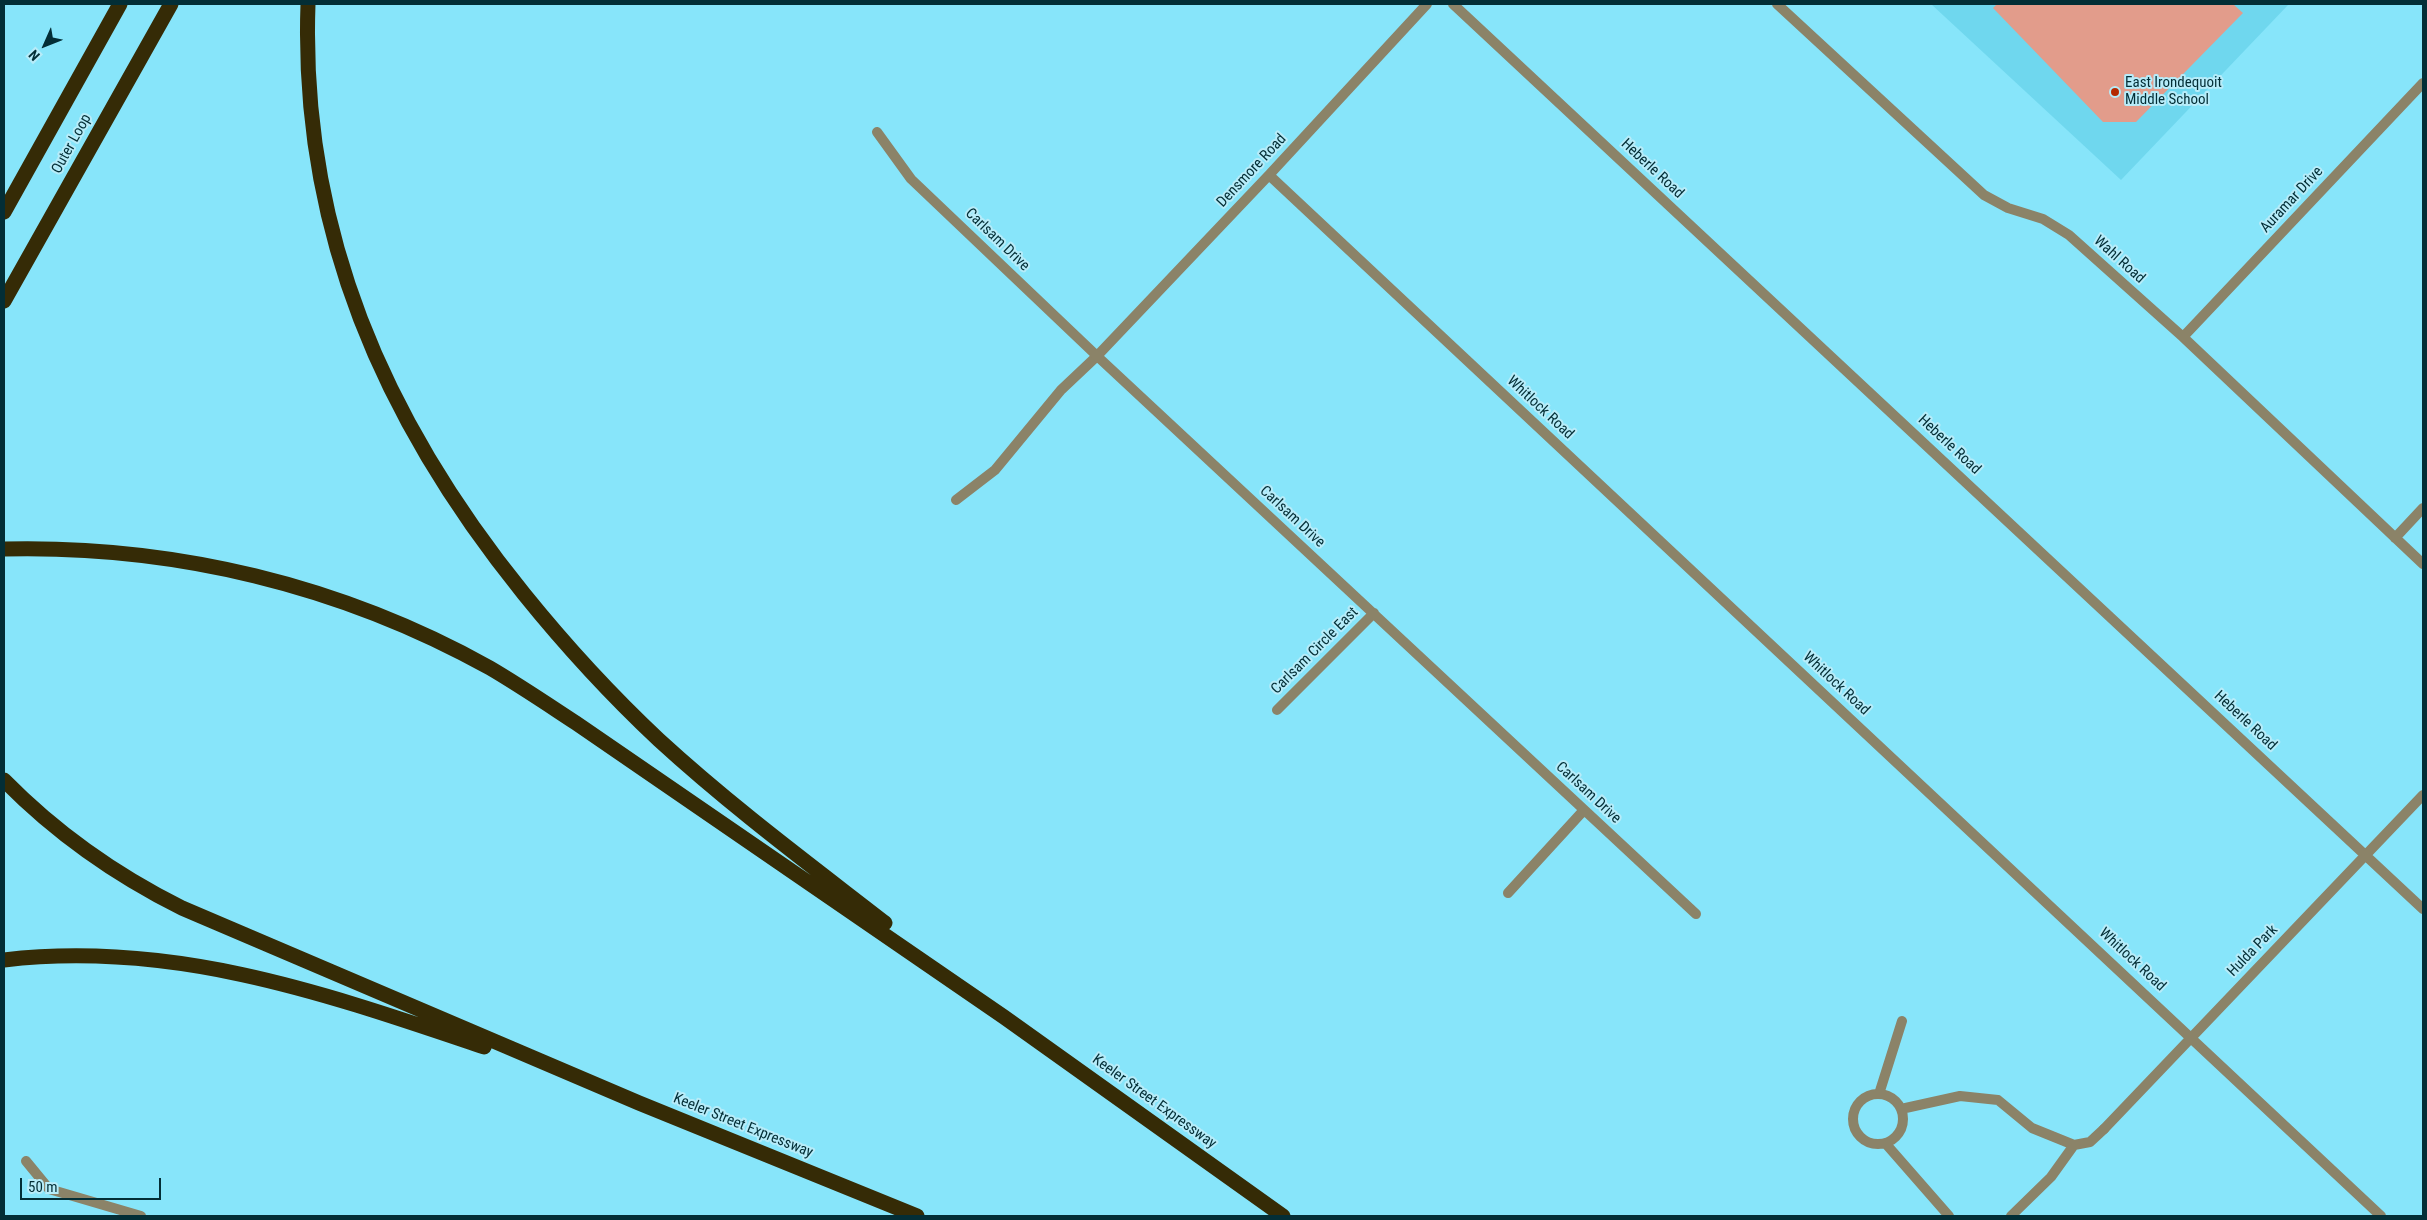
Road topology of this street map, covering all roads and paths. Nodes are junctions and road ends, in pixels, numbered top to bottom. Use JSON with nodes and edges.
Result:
{"nodes":[{"id":1,"x":120,"y":4,"type":"edge"},
{"id":2,"x":171,"y":4,"type":"edge"},
{"id":3,"x":308,"y":4,"type":"edge"},
{"id":4,"x":1427,"y":4,"type":"edge"},
{"id":5,"x":1453,"y":4,"type":"edge"},
{"id":6,"x":1777,"y":4,"type":"edge"},
{"id":7,"x":2423,"y":83,"type":"edge"},
{"id":8,"x":878,"y":132,"type":"dead end"},
{"id":9,"x":1269,"y":175,"type":"junction"},
{"id":10,"x":4,"y":212,"type":"edge"},
{"id":11,"x":4,"y":302,"type":"edge"},
{"id":12,"x":2183,"y":337,"type":"junction"},
{"id":13,"x":1097,"y":356,"type":"junction"},
{"id":14,"x":956,"y":500,"type":"dead end"},
{"id":15,"x":2423,"y":508,"type":"edge"},
{"id":16,"x":2395,"y":538,"type":"junction"},
{"id":17,"x":4,"y":549,"type":"edge"},
{"id":18,"x":2423,"y":564,"type":"edge"},
{"id":19,"x":1374,"y":613,"type":"junction"},
{"id":20,"x":1277,"y":710,"type":"dead end"},
{"id":21,"x":4,"y":780,"type":"edge"},
{"id":22,"x":2423,"y":795,"type":"edge"},
{"id":23,"x":1584,"y":810,"type":"junction"},
{"id":24,"x":2366,"y":854,"type":"junction"},
{"id":25,"x":1508,"y":893,"type":"dead end"},
{"id":26,"x":2423,"y":908,"type":"edge"},
{"id":27,"x":1696,"y":914,"type":"dead end"},
{"id":28,"x":4,"y":960,"type":"edge"},
{"id":29,"x":1004,"y":1016,"type":"junction"},
{"id":30,"x":1902,"y":1021,"type":"dead end"},
{"id":31,"x":2192,"y":1037,"type":"junction"},
{"id":32,"x":1879,"y":1094,"type":"junction"},
{"id":33,"x":639,"y":1103,"type":"junction"},
{"id":34,"x":1901,"y":1109,"type":"junction"},
{"id":35,"x":1886,"y":1144,"type":"junction"},
{"id":36,"x":2074,"y":1146,"type":"junction"},
{"id":37,"x":26,"y":1162,"type":"dead end"},
{"id":38,"x":141,"y":1216,"type":"edge"},
{"id":39,"x":917,"y":1216,"type":"edge"},
{"id":40,"x":1283,"y":1216,"type":"edge"},
{"id":41,"x":1949,"y":1216,"type":"edge"},
{"id":42,"x":2011,"y":1216,"type":"edge"},
{"id":43,"x":2381,"y":1216,"type":"edge"}],
"edges":[{"from":1,"to":10,"type":"highway","name":"Outer Loop"},
{"from":2,"to":11,"type":"highway","name":"Outer Loop"},
{"from":3,"to":29,"type":"highway"},
{"from":4,"to":9,"type":"street","name":"Densmore Road"},
{"from":5,"to":24,"type":"street","name":"Heberle Road"},
{"from":6,"to":12,"type":"street","name":"Wahl Road"},
{"from":7,"to":12,"type":"street","name":"Auramar Drive"},
{"from":8,"to":13,"type":"street","name":"Carlsam Drive"},
{"from":9,"to":13,"type":"street","name":"Densmore Road"},
{"from":9,"to":31,"type":"street","name":"Whitlock Road"},
{"from":12,"to":16,"type":"street","name":"Wahl Road"},
{"from":13,"to":14,"type":"street","name":"Densmore Road"},
{"from":13,"to":19,"type":"street","name":"Carlsam Drive"},
{"from":15,"to":16,"type":"street"},
{"from":16,"to":18,"type":"street","name":"Wahl Road"},
{"from":17,"to":29,"type":"highway"},
{"from":19,"to":20,"type":"street","name":"Carlsam Circle East"},
{"from":19,"to":23,"type":"street","name":"Carlsam Drive"},
{"from":21,"to":33,"type":"highway"},
{"from":22,"to":24,"type":"street","name":"Hulda Park"},
{"from":23,"to":25,"type":"street"},
{"from":23,"to":27,"type":"street","name":"Carlsam Drive"},
{"from":24,"to":26,"type":"street","name":"Heberle Road"},
{"from":24,"to":31,"type":"street","name":"Hulda Park"},
{"from":28,"to":33,"type":"highway"},
{"from":29,"to":40,"type":"highway","name":"Keeler Street Expressway"},
{"from":30,"to":32,"type":"street"},
{"from":31,"to":36,"type":"street","name":"Hulda Park"},
{"from":31,"to":43,"type":"street","name":"Whitlock Road"},
{"from":32,"to":34,"type":"street"},
{"from":32,"to":35,"type":"street"},
{"from":33,"to":39,"type":"highway","name":"Keeler Street Expressway"},
{"from":34,"to":35,"type":"street"},
{"from":34,"to":36,"type":"street"},
{"from":35,"to":41,"type":"street"},
{"from":36,"to":42,"type":"street"},
{"from":37,"to":38,"type":"street"}]}
